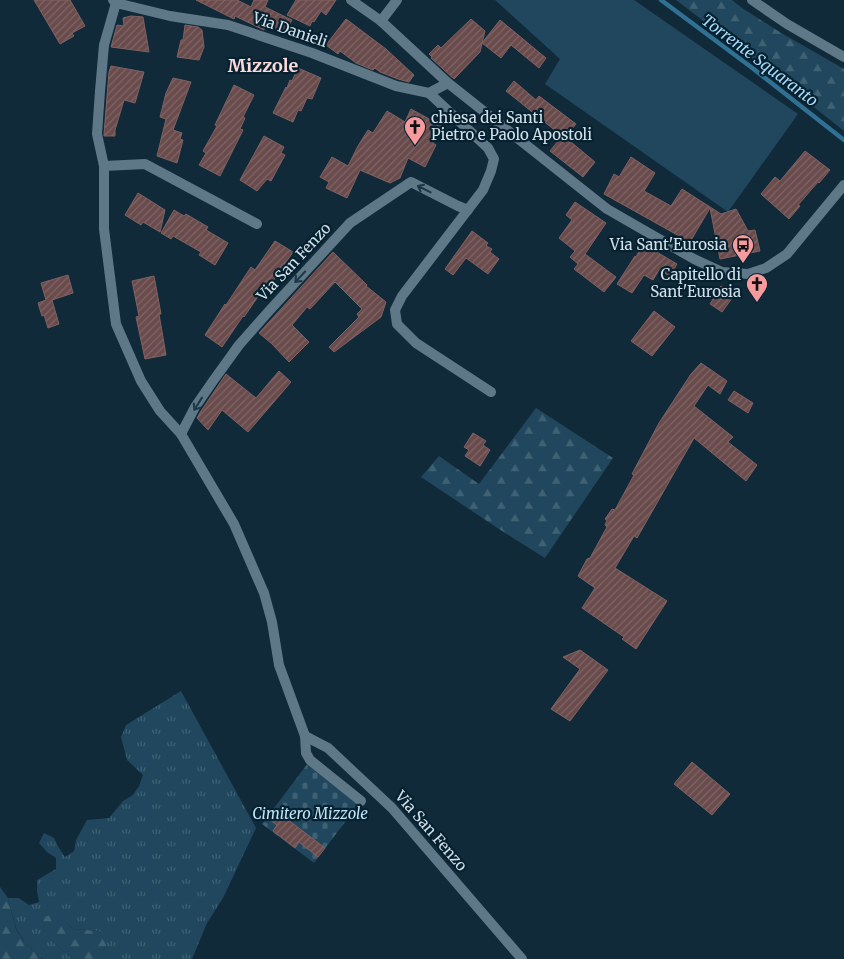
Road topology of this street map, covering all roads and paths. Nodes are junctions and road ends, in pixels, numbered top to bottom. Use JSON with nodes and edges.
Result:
{"nodes":[{"id":1,"x":351,"y":0,"type":"edge"},
{"id":2,"x":397,"y":0,"type":"edge"},
{"id":3,"x":752,"y":0,"type":"edge"},
{"id":4,"x":115,"y":1,"type":"edge"},
{"id":5,"x":381,"y":21,"type":"junction"},
{"id":6,"x":844,"y":57,"type":"edge"},
{"id":7,"x":448,"y":83,"type":"junction"},
{"id":8,"x":429,"y":93,"type":"junction"},
{"id":9,"x":104,"y":166,"type":"junction"},
{"id":10,"x":844,"y":184,"type":"edge"},
{"id":11,"x":468,"y":210,"type":"junction"},
{"id":12,"x":257,"y":224,"type":"dead end"},
{"id":13,"x":491,"y":392,"type":"dead end"},
{"id":14,"x":181,"y":434,"type":"junction"},
{"id":15,"x":305,"y":736,"type":"junction"},
{"id":16,"x":361,"y":801,"type":"dead end"},
{"id":17,"x":522,"y":959,"type":"edge"}],
"edges":[{"from":1,"to":5,"type":"street"},
{"from":2,"to":5,"type":"street"},
{"from":3,"to":6,"type":"street"},
{"from":4,"to":8,"type":"street","name":"Via Danieli"},
{"from":4,"to":9,"type":"street","name":"Via Danieli"},
{"from":5,"to":7,"type":"street"},
{"from":7,"to":8,"type":"street"},
{"from":7,"to":10,"type":"street"},
{"from":8,"to":11,"type":"street"},
{"from":9,"to":12,"type":"street"},
{"from":9,"to":14,"type":"street","name":"Via Danieli"},
{"from":11,"to":13,"type":"street"},
{"from":11,"to":14,"type":"street","name":"Via San Fenzo","one_way":true},
{"from":14,"to":15,"type":"street"},
{"from":15,"to":16,"type":"street"},
{"from":15,"to":17,"type":"street","name":"Via San Fenzo"}]}
